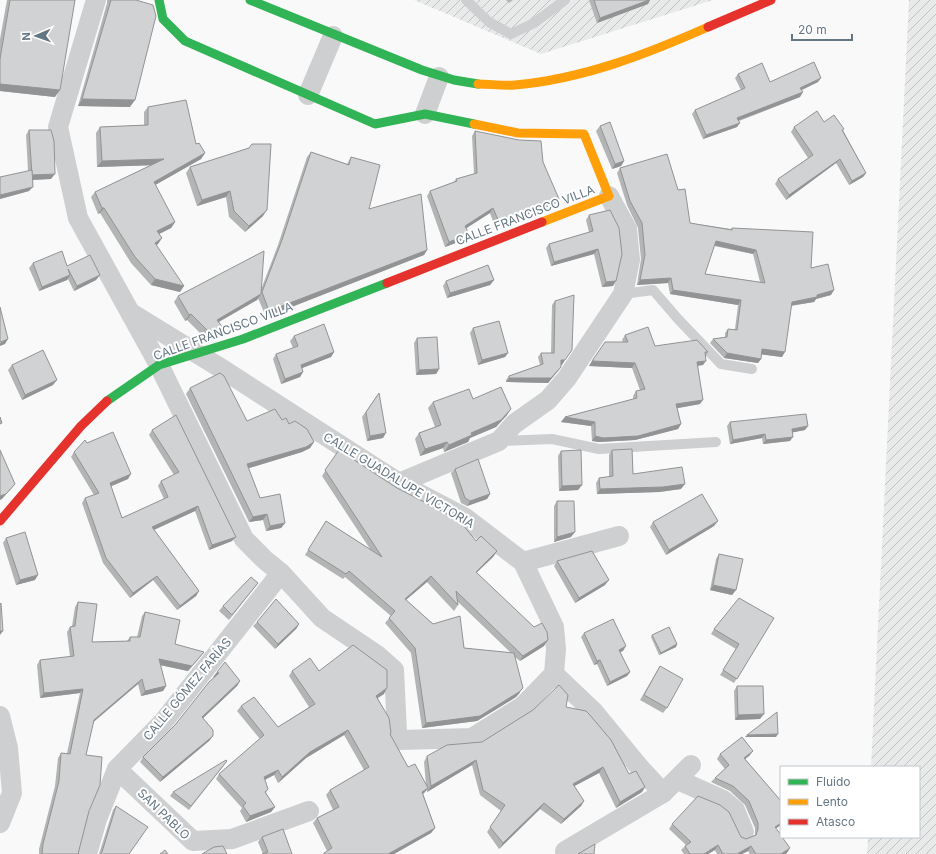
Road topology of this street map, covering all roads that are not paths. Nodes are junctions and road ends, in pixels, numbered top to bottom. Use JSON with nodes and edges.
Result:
{"nodes":[{"id":1,"x":96,"y":0,"type":"edge"},
{"id":2,"x":160,"y":0,"type":"edge"},
{"id":3,"x":250,"y":0,"type":"edge"},
{"id":4,"x":466,"y":0,"type":"edge"},
{"id":5,"x":565,"y":0,"type":"edge"},
{"id":6,"x":771,"y":0,"type":"edge"},
{"id":7,"x":332,"y":36,"type":"junction"},
{"id":8,"x":439,"y":77,"type":"junction"},
{"id":9,"x":308,"y":95,"type":"junction"},
{"id":10,"x":425,"y":114,"type":"junction"},
{"id":11,"x":609,"y":196,"type":"junction"},
{"id":12,"x":623,"y":294,"type":"junction"},
{"id":13,"x":131,"y":313,"type":"junction"},
{"id":14,"x":198,"y":354,"type":"junction"},
{"id":15,"x":159,"y":365,"type":"junction"},
{"id":16,"x":752,"y":369,"type":"dead end"},
{"id":17,"x":500,"y":441,"type":"junction"},
{"id":18,"x":716,"y":442,"type":"dead end"},
{"id":19,"x":398,"y":483,"type":"junction"},
{"id":20,"x":0,"y":521,"type":"edge"},
{"id":21,"x":619,"y":536,"type":"dead end"},
{"id":22,"x":523,"y":562,"type":"junction"},
{"id":23,"x":281,"y":573,"type":"junction"},
{"id":24,"x":554,"y":674,"type":"junction"},
{"id":25,"x":0,"y":716,"type":"edge"},
{"id":26,"x":691,"y":765,"type":"dead end"},
{"id":27,"x":118,"y":768,"type":"junction"},
{"id":28,"x":670,"y":787,"type":"junction"},
{"id":29,"x":309,"y":811,"type":"dead end"},
{"id":30,"x":0,"y":823,"type":"edge"},
{"id":31,"x":744,"y":832,"type":"dead end"},
{"id":32,"x":564,"y":851,"type":"dead end"},
{"id":33,"x":87,"y":854,"type":"edge"}],
"edges":[{"from":1,"to":13,"type":"street"},
{"from":2,"to":9,"type":"street","name":"CALLE FRANCISCO VILLA"},
{"from":3,"to":7,"type":"street"},
{"from":4,"to":5,"type":"lane"},
{"from":6,"to":8,"type":"street"},
{"from":7,"to":8,"type":"street"},
{"from":7,"to":9,"type":"street"},
{"from":8,"to":10,"type":"street"},
{"from":9,"to":10,"type":"street","name":"CALLE FRANCISCO VILLA"},
{"from":10,"to":11,"type":"street","name":"CALLE FRANCISCO VILLA"},
{"from":11,"to":12,"type":"street"},
{"from":11,"to":14,"type":"street","name":"CALLE FRANCISCO VILLA"},
{"from":12,"to":16,"type":"lane"},
{"from":12,"to":17,"type":"street"},
{"from":13,"to":14,"type":"street","name":"CALLE GUADALUPE VICTORIA"},
{"from":13,"to":15,"type":"street"},
{"from":14,"to":15,"type":"street","name":"CALLE FRANCISCO VILLA"},
{"from":14,"to":19,"type":"street","name":"CALLE GUADALUPE VICTORIA"},
{"from":15,"to":20,"type":"street","name":"CALLE FRANCISCO VILLA"},
{"from":15,"to":23,"type":"street"},
{"from":17,"to":18,"type":"lane"},
{"from":17,"to":19,"type":"street"},
{"from":19,"to":22,"type":"street","name":"CALLE GUADALUPE VICTORIA"},
{"from":21,"to":22,"type":"street"},
{"from":22,"to":24,"type":"street","name":"CALLE GUADALUPE VICTORIA"},
{"from":23,"to":24,"type":"street"},
{"from":23,"to":27,"type":"street","name":"CALLE GÓMEZ FARÍAS"},
{"from":24,"to":28,"type":"street"},
{"from":25,"to":30,"type":"street"},
{"from":26,"to":28,"type":"street"},
{"from":27,"to":29,"type":"street","name":"SAN PABLO"},
{"from":27,"to":33,"type":"street","name":"CALLE GÓMEZ FARÍAS"},
{"from":28,"to":31,"type":"street"},
{"from":28,"to":32,"type":"street"}]}
